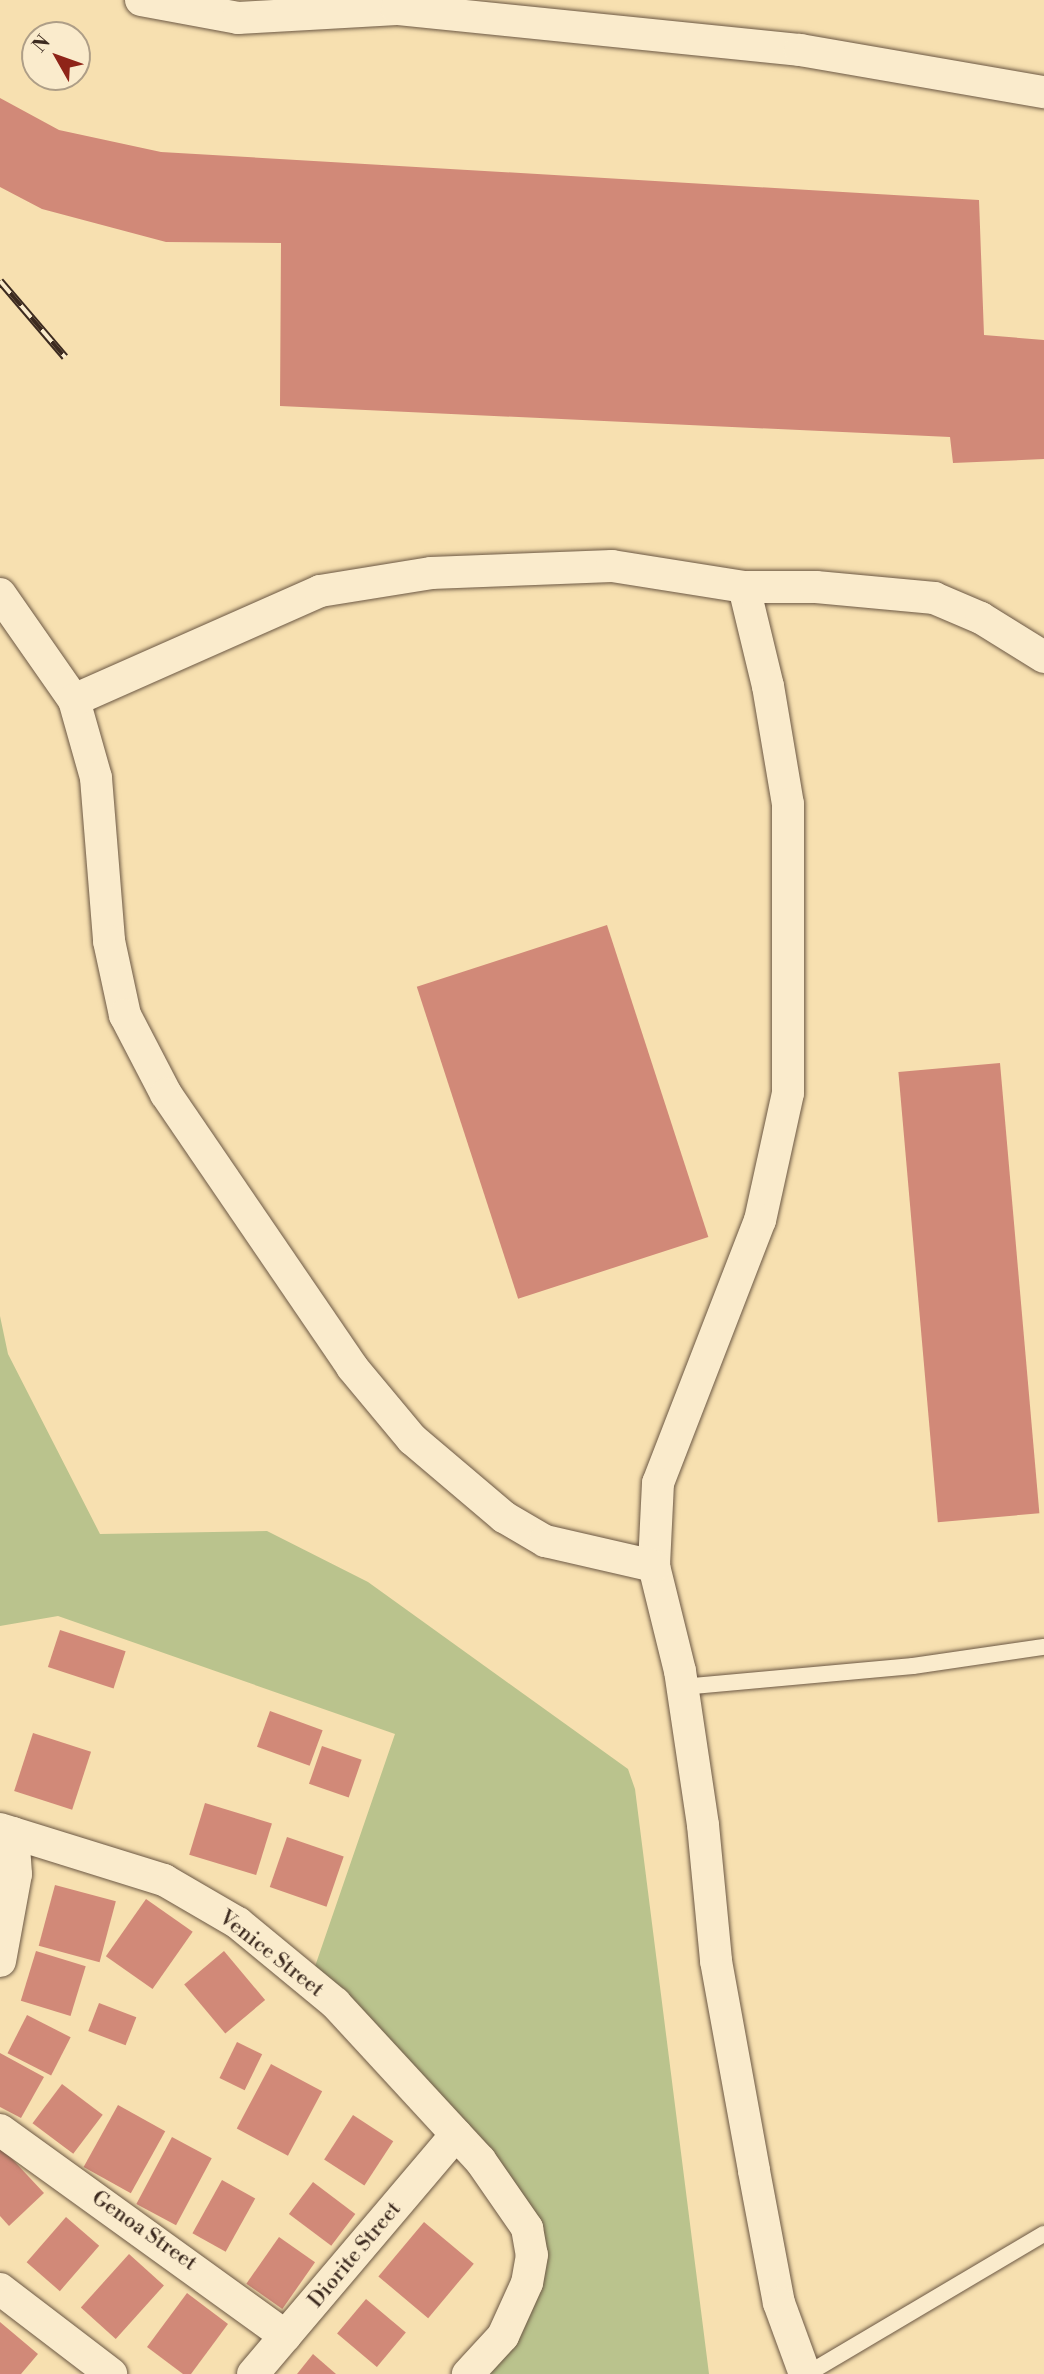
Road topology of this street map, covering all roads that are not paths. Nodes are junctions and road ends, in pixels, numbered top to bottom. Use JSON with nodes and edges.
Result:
{"nodes":[{"id":1,"x":141,"y":0,"type":"edge"},
{"id":2,"x":1044,"y":92,"type":"edge"},
{"id":3,"x":744,"y":587,"type":"junction"},
{"id":4,"x":0,"y":594,"type":"edge"},
{"id":5,"x":1044,"y":657,"type":"edge"},
{"id":6,"x":74,"y":700,"type":"junction"},
{"id":7,"x":654,"y":1566,"type":"junction"},
{"id":8,"x":1044,"y":1647,"type":"edge"},
{"id":9,"x":682,"y":1687,"type":"junction"},
{"id":10,"x":7,"y":1831,"type":"edge"},
{"id":11,"x":0,"y":1961,"type":"edge"},
{"id":12,"x":0,"y":2130,"type":"edge"},
{"id":13,"x":457,"y":2136,"type":"junction"},
{"id":14,"x":1044,"y":2234,"type":"edge"},
{"id":15,"x":0,"y":2289,"type":"edge"},
{"id":16,"x":286,"y":2336,"type":"junction"},
{"id":17,"x":111,"y":2374,"type":"edge"},
{"id":18,"x":254,"y":2374,"type":"edge"},
{"id":19,"x":468,"y":2374,"type":"edge"},
{"id":20,"x":806,"y":2374,"type":"edge"}],
"edges":[{"from":1,"to":2,"type":"street"},
{"from":3,"to":5,"type":"street"},
{"from":3,"to":6,"type":"street"},
{"from":3,"to":7,"type":"street"},
{"from":4,"to":6,"type":"street"},
{"from":6,"to":7,"type":"street"},
{"from":7,"to":9,"type":"street"},
{"from":8,"to":9,"type":"lane"},
{"from":9,"to":20,"type":"street"},
{"from":10,"to":11,"type":"street"},
{"from":10,"to":13,"type":"street","name":"Venice Street"},
{"from":12,"to":16,"type":"street","name":"Genoa Street"},
{"from":13,"to":16,"type":"street","name":"Diorite Street"},
{"from":13,"to":19,"type":"street","name":"Venice Street"},
{"from":14,"to":20,"type":"lane"},
{"from":15,"to":17,"type":"street"},
{"from":16,"to":18,"type":"street","name":"Diorite Street"}]}
